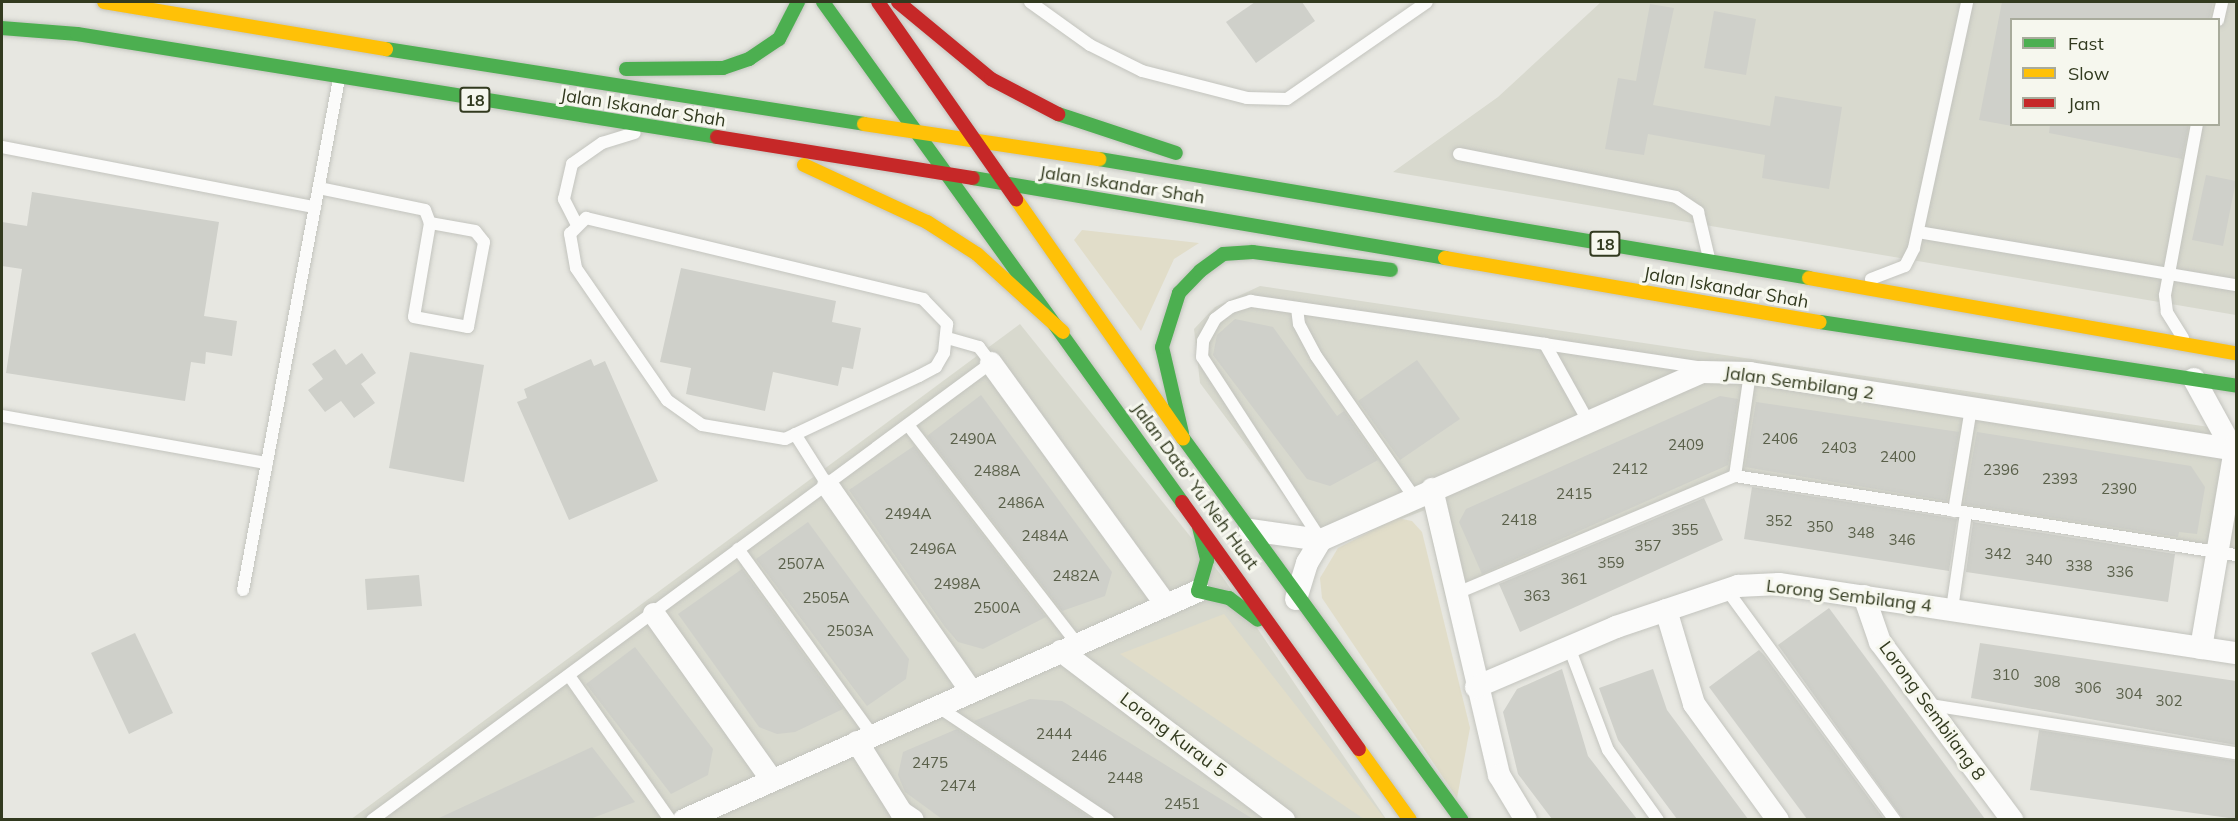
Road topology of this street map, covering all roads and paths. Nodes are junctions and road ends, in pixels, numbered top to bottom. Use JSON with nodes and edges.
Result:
{"nodes":[{"id":1,"x":104,"y":2,"type":"edge"},
{"id":2,"x":798,"y":2,"type":"edge"},
{"id":3,"x":823,"y":2,"type":"edge"},
{"id":4,"x":878,"y":2,"type":"edge"},
{"id":5,"x":898,"y":2,"type":"edge"},
{"id":6,"x":1029,"y":2,"type":"edge"},
{"id":7,"x":1427,"y":2,"type":"edge"},
{"id":8,"x":1968,"y":2,"type":"edge"},
{"id":9,"x":2222,"y":2,"type":"edge"},
{"id":10,"x":2218,"y":18,"type":"edge"},
{"id":11,"x":2,"y":28,"type":"edge"},
{"id":12,"x":397,"y":49,"type":"junction"},
{"id":13,"x":339,"y":78,"type":"junction"},
{"id":14,"x":2197,"y":126,"type":"edge"},
{"id":15,"x":653,"y":128,"type":"junction"},
{"id":16,"x":918,"y":132,"type":"junction"},
{"id":17,"x":973,"y":140,"type":"junction"},
{"id":18,"x":733,"y":141,"type":"junction"},
{"id":19,"x":2,"y":147,"type":"edge"},
{"id":20,"x":1459,"y":154,"type":"dead end"},
{"id":21,"x":948,"y":175,"type":"junction"},
{"id":22,"x":1005,"y":184,"type":"junction"},
{"id":23,"x":319,"y":188,"type":"junction"},
{"id":24,"x":1315,"y":192,"type":"junction"},
{"id":25,"x":315,"y":207,"type":"junction"},
{"id":26,"x":430,"y":223,"type":"junction"},
{"id":27,"x":576,"y":223,"type":"junction"},
{"id":28,"x":1918,"y":232,"type":"junction"},
{"id":29,"x":1711,"y":264,"type":"junction"},
{"id":30,"x":1403,"y":271,"type":"dead end"},
{"id":31,"x":1437,"y":273,"type":"dead end"},
{"id":32,"x":2168,"y":273,"type":"junction"},
{"id":33,"x":1575,"y":281,"type":"junction"},
{"id":34,"x":2236,"y":285,"type":"edge"},
{"id":35,"x":1844,"y":288,"type":"junction"},
{"id":36,"x":1297,"y":308,"type":"junction"},
{"id":37,"x":1063,"y":332,"type":"junction"},
{"id":38,"x":948,"y":338,"type":"junction"},
{"id":39,"x":1545,"y":344,"type":"junction"},
{"id":40,"x":2189,"y":347,"type":"junction"},
{"id":41,"x":2236,"y":353,"type":"edge"},
{"id":42,"x":991,"y":363,"type":"junction"},
{"id":43,"x":1739,"y":372,"type":"junction"},
{"id":44,"x":2194,"y":380,"type":"junction"},
{"id":45,"x":2236,"y":386,"type":"edge"},
{"id":46,"x":1971,"y":408,"type":"junction"},
{"id":47,"x":2,"y":416,"type":"edge"},
{"id":48,"x":1587,"y":419,"type":"junction"},
{"id":49,"x":908,"y":424,"type":"junction"},
{"id":50,"x":1182,"y":433,"type":"junction"},
{"id":51,"x":795,"y":434,"type":"junction"},
{"id":52,"x":2236,"y":448,"type":"edge"},
{"id":53,"x":267,"y":463,"type":"junction"},
{"id":54,"x":1735,"y":476,"type":"junction"},
{"id":55,"x":828,"y":486,"type":"junction"},
{"id":56,"x":1423,"y":493,"type":"junction"},
{"id":57,"x":1960,"y":512,"type":"junction"},
{"id":58,"x":1197,"y":520,"type":"junction"},
{"id":59,"x":1250,"y":530,"type":"junction"},
{"id":60,"x":1321,"y":540,"type":"junction"},
{"id":61,"x":738,"y":549,"type":"junction"},
{"id":62,"x":2227,"y":553,"type":"edge"},
{"id":63,"x":243,"y":590,"type":"dead end"},
{"id":64,"x":1727,"y":590,"type":"junction"},
{"id":65,"x":1198,"y":591,"type":"junction"},
{"id":66,"x":1455,"y":594,"type":"junction"},
{"id":67,"x":1864,"y":596,"type":"junction"},
{"id":68,"x":1296,"y":599,"type":"junction"},
{"id":69,"x":1166,"y":605,"type":"junction"},
{"id":70,"x":1952,"y":609,"type":"junction"},
{"id":71,"x":1666,"y":610,"type":"junction"},
{"id":72,"x":654,"y":614,"type":"junction"},
{"id":73,"x":1279,"y":635,"type":"junction"},
{"id":74,"x":1069,"y":648,"type":"junction"},
{"id":75,"x":1569,"y":648,"type":"junction"},
{"id":76,"x":2201,"y":648,"type":"junction"},
{"id":77,"x":2236,"y":653,"type":"edge"},
{"id":78,"x":570,"y":677,"type":"junction"},
{"id":79,"x":1476,"y":687,"type":"junction"},
{"id":80,"x":971,"y":691,"type":"junction"},
{"id":81,"x":1924,"y":703,"type":"junction"},
{"id":82,"x":937,"y":706,"type":"junction"},
{"id":83,"x":865,"y":739,"type":"junction"},
{"id":84,"x":2236,"y":753,"type":"edge"},
{"id":85,"x":772,"y":780,"type":"junction"},
{"id":86,"x":372,"y":819,"type":"edge"},
{"id":87,"x":670,"y":819,"type":"edge"},
{"id":88,"x":684,"y":819,"type":"edge"},
{"id":89,"x":913,"y":819,"type":"edge"},
{"id":90,"x":1108,"y":819,"type":"edge"},
{"id":91,"x":1284,"y":819,"type":"edge"},
{"id":92,"x":1410,"y":819,"type":"edge"},
{"id":93,"x":1462,"y":819,"type":"edge"},
{"id":94,"x":1526,"y":819,"type":"edge"},
{"id":95,"x":1658,"y":819,"type":"edge"},
{"id":96,"x":1778,"y":819,"type":"edge"},
{"id":97,"x":1895,"y":819,"type":"edge"},
{"id":98,"x":2012,"y":819,"type":"edge"}],
"edges":[{"from":1,"to":12,"type":"main road","name":"Jalan Iskandar Shah","number":"18"},
{"from":2,"to":12,"type":"main road"},
{"from":3,"to":16,"type":"main road","name":"Jalan Dato' Yu Neh Huat"},
{"from":4,"to":17,"type":"main road","name":"Jalan Dato' Yu Neh Huat"},
{"from":5,"to":24,"type":"main road"},
{"from":6,"to":7,"type":"lane"},
{"from":8,"to":28,"type":"lane"},
{"from":9,"to":10,"type":"lane"},
{"from":11,"to":13,"type":"main road","name":"Jalan Iskandar Shah","number":"18"},
{"from":12,"to":16,"type":"main road","name":"Jalan Iskandar Shah","number":"18"},
{"from":13,"to":15,"type":"main road","name":"Jalan Iskandar Shah","number":"18"},
{"from":13,"to":23,"type":"lane"},
{"from":14,"to":32,"type":"lane"},
{"from":15,"to":18,"type":"main road","name":"Jalan Iskandar Shah","number":"18"},
{"from":15,"to":27,"type":"lane"},
{"from":16,"to":17,"type":"main road","name":"Jalan Iskandar Shah","number":"18"},
{"from":16,"to":21,"type":"main road","name":"Jalan Dato' Yu Neh Huat"},
{"from":17,"to":22,"type":"main road","name":"Jalan Dato' Yu Neh Huat"},
{"from":17,"to":24,"type":"main road","name":"Jalan Iskandar Shah","number":"18"},
{"from":18,"to":21,"type":"main road","name":"Jalan Iskandar Shah","number":"18"},
{"from":18,"to":37,"type":"main road"},
{"from":19,"to":25,"type":"lane"},
{"from":20,"to":29,"type":"lane"},
{"from":21,"to":22,"type":"main road","name":"Jalan Iskandar Shah","number":"18"},
{"from":21,"to":37,"type":"main road","name":"Jalan Dato' Yu Neh Huat"},
{"from":22,"to":33,"type":"main road","name":"Jalan Iskandar Shah","number":"18"},
{"from":22,"to":50,"type":"main road","name":"Jalan Dato' Yu Neh Huat"},
{"from":23,"to":25,"type":"lane"},
{"from":23,"to":26,"type":"lane"},
{"from":24,"to":29,"type":"main road","name":"Jalan Iskandar Shah","number":"18"},
{"from":25,"to":53,"type":"lane"},
{"from":26,"to":26,"type":"lane"},
{"from":27,"to":38,"type":"lane"},
{"from":27,"to":51,"type":"lane"},
{"from":28,"to":32,"type":"lane"},
{"from":28,"to":35,"type":"lane"},
{"from":29,"to":35,"type":"main road","name":"Jalan Iskandar Shah","number":"18"},
{"from":30,"to":50,"type":"main road"},
{"from":31,"to":33,"type":"main road"},
{"from":32,"to":34,"type":"lane"},
{"from":32,"to":40,"type":"lane"},
{"from":33,"to":44,"type":"main road","name":"Jalan Iskandar Shah","number":"18"},
{"from":35,"to":40,"type":"main road","name":"Jalan Iskandar Shah","number":"18"},
{"from":36,"to":39,"type":"lane"},
{"from":36,"to":56,"type":"lane"},
{"from":36,"to":60,"type":"lane"},
{"from":37,"to":58,"type":"main road","name":"Jalan Dato' Yu Neh Huat"},
{"from":38,"to":42,"type":"lane"},
{"from":38,"to":51,"type":"lane"},
{"from":39,"to":43,"type":"lane"},
{"from":39,"to":48,"type":"lane"},
{"from":40,"to":41,"type":"main road","name":"Jalan Iskandar Shah","number":"18"},
{"from":42,"to":49,"type":"lane"},
{"from":42,"to":69,"type":"street"},
{"from":43,"to":46,"type":"street","name":"Jalan Sembilang 2"},
{"from":43,"to":48,"type":"street","name":"Jalan Sembilang 2"},
{"from":43,"to":54,"type":"lane"},
{"from":44,"to":45,"type":"main road","name":"Jalan Iskandar Shah","number":"18"},
{"from":44,"to":52,"type":"street"},
{"from":46,"to":52,"type":"street","name":"Jalan Sembilang 2"},
{"from":46,"to":57,"type":"lane"},
{"from":47,"to":53,"type":"lane"},
{"from":48,"to":56,"type":"street","name":"Jalan Sembilang 2"},
{"from":49,"to":55,"type":"lane"},
{"from":49,"to":74,"type":"lane"},
{"from":50,"to":59,"type":"main road","name":"Jalan Dato' Yu Neh Huat"},
{"from":51,"to":55,"type":"lane"},
{"from":52,"to":62,"type":"street"},
{"from":53,"to":63,"type":"lane"},
{"from":54,"to":57,"type":"lane"},
{"from":54,"to":66,"type":"lane"},
{"from":55,"to":61,"type":"lane"},
{"from":55,"to":80,"type":"street"},
{"from":56,"to":60,"type":"street","name":"Jalan Sembilang 2"},
{"from":56,"to":66,"type":"street"},
{"from":57,"to":62,"type":"lane"},
{"from":57,"to":70,"type":"lane"},
{"from":58,"to":65,"type":"main road"},
{"from":58,"to":73,"type":"main road","name":"Jalan Dato' Yu Neh Huat"},
{"from":59,"to":60,"type":"street"},
{"from":59,"to":68,"type":"main road","name":"Jalan Dato' Yu Neh Huat"},
{"from":60,"to":68,"type":"street"},
{"from":61,"to":72,"type":"lane"},
{"from":61,"to":83,"type":"lane"},
{"from":62,"to":76,"type":"street"},
{"from":64,"to":67,"type":"street","name":"Lorong Sembilang 4"},
{"from":64,"to":71,"type":"street","name":"Lorong Sembilang 4"},
{"from":64,"to":97,"type":"lane"},
{"from":65,"to":69,"type":"street"},
{"from":65,"to":73,"type":"main road"},
{"from":66,"to":79,"type":"street"},
{"from":67,"to":70,"type":"street","name":"Lorong Sembilang 4"},
{"from":67,"to":81,"type":"street","name":"Lorong Sembilang 8"},
{"from":68,"to":93,"type":"main road","name":"Jalan Dato' Yu Neh Huat"},
{"from":69,"to":74,"type":"street"},
{"from":70,"to":76,"type":"street","name":"Lorong Sembilang 4"},
{"from":71,"to":75,"type":"street","name":"Lorong Sembilang 4"},
{"from":71,"to":96,"type":"street"},
{"from":72,"to":78,"type":"lane"},
{"from":72,"to":85,"type":"street"},
{"from":73,"to":92,"type":"main road","name":"Jalan Dato' Yu Neh Huat"},
{"from":74,"to":80,"type":"street"},
{"from":74,"to":91,"type":"street","name":"Lorong Kurau 5"},
{"from":75,"to":79,"type":"street","name":"Lorong Sembilang 4"},
{"from":75,"to":95,"type":"lane"},
{"from":76,"to":77,"type":"street","name":"Lorong Sembilang 4"},
{"from":78,"to":86,"type":"lane"},
{"from":78,"to":87,"type":"lane"},
{"from":79,"to":94,"type":"street"},
{"from":80,"to":82,"type":"street"},
{"from":81,"to":84,"type":"lane"},
{"from":81,"to":98,"type":"street","name":"Lorong Sembilang 8"},
{"from":82,"to":83,"type":"street"},
{"from":82,"to":90,"type":"lane"},
{"from":83,"to":85,"type":"street"},
{"from":83,"to":89,"type":"street"},
{"from":85,"to":88,"type":"street"}]}
